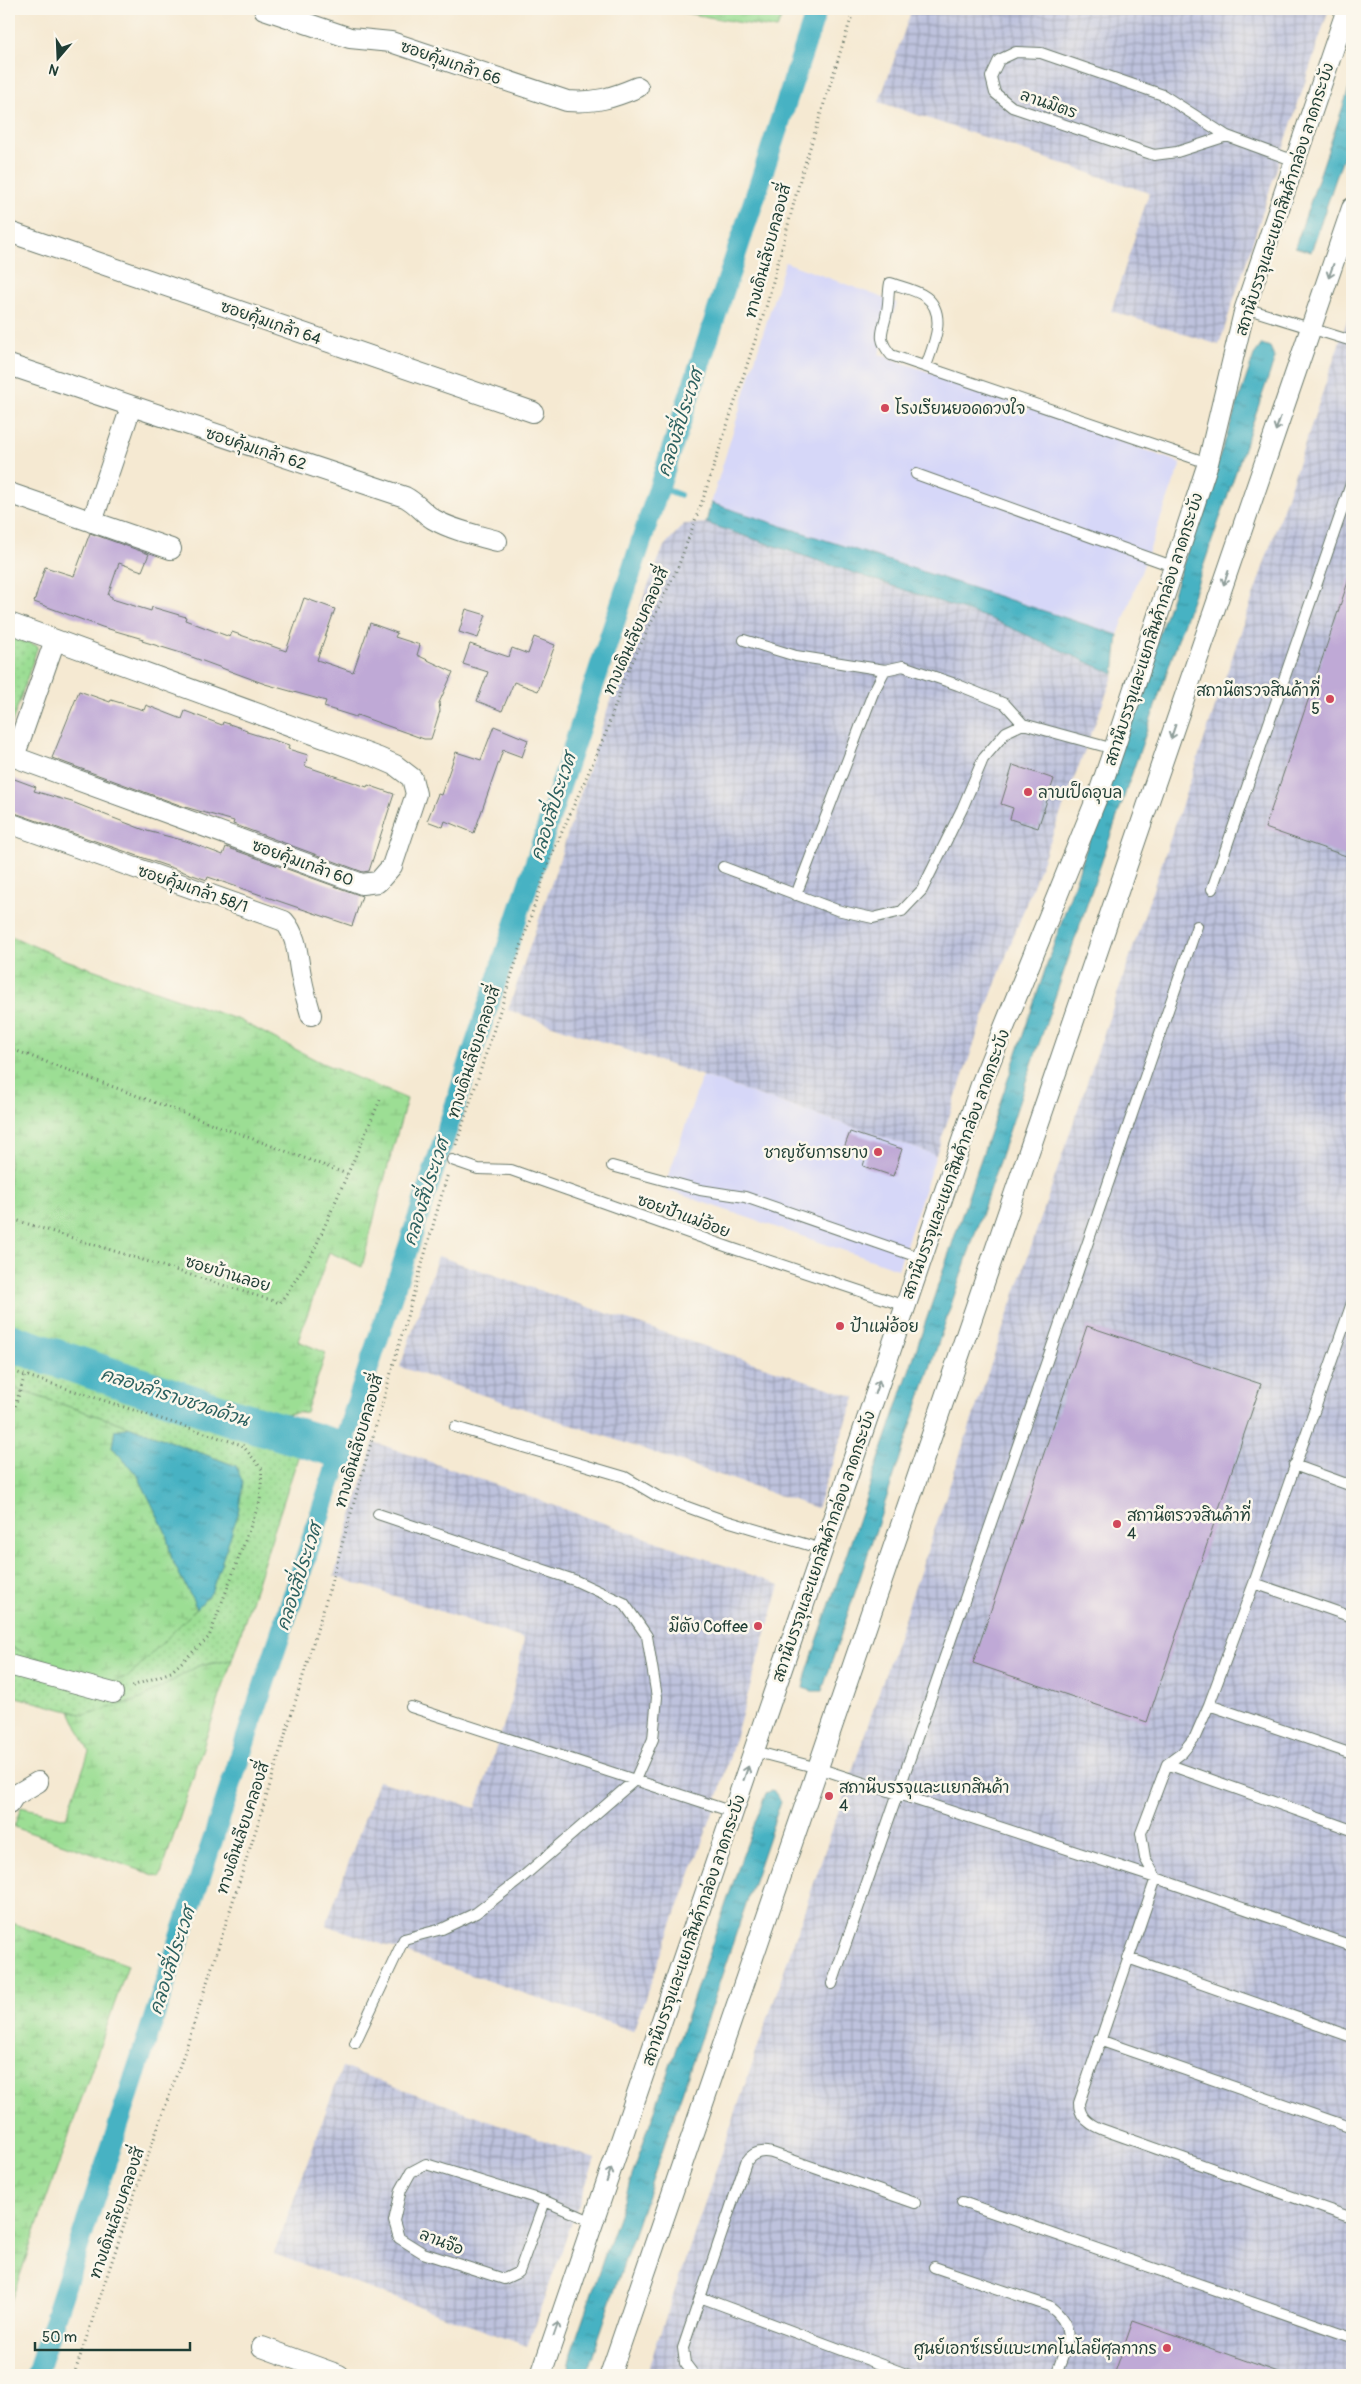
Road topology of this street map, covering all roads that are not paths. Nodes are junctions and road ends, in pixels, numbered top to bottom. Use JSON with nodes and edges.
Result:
{"nodes":[{"id":1,"x":264,"y":9,"type":"edge"},
{"id":2,"x":1347,"y":9,"type":"edge"},
{"id":3,"x":638,"y":87,"type":"dead end"},
{"id":4,"x":1227,"y":136,"type":"junction"},
{"id":5,"x":1295,"y":161,"type":"junction"},
{"id":6,"x":1352,"y":208,"type":"edge"},
{"id":7,"x":9,"y":232,"type":"edge"},
{"id":8,"x":1246,"y":308,"type":"junction"},
{"id":9,"x":1311,"y":328,"type":"junction"},
{"id":10,"x":1352,"y":341,"type":"edge"},
{"id":11,"x":9,"y":364,"type":"edge"},
{"id":12,"x":926,"y":366,"type":"junction"},
{"id":13,"x":131,"y":407,"type":"junction"},
{"id":14,"x":533,"y":412,"type":"dead end"},
{"id":15,"x":1208,"y":463,"type":"junction"},
{"id":16,"x":916,"y":474,"type":"dead end"},
{"id":17,"x":1352,"y":481,"type":"edge"},
{"id":18,"x":9,"y":493,"type":"edge"},
{"id":19,"x":92,"y":522,"type":"junction"},
{"id":20,"x":497,"y":541,"type":"dead end"},
{"id":21,"x":171,"y":549,"type":"dead end"},
{"id":22,"x":1175,"y":567,"type":"junction"},
{"id":23,"x":9,"y":623,"type":"edge"},
{"id":24,"x":55,"y":640,"type":"junction"},
{"id":25,"x":744,"y":640,"type":"dead end"},
{"id":26,"x":885,"y":670,"type":"junction"},
{"id":27,"x":1023,"y":724,"type":"junction"},
{"id":28,"x":1114,"y":749,"type":"junction"},
{"id":29,"x":11,"y":756,"type":"edge"},
{"id":30,"x":9,"y":823,"type":"edge"},
{"id":31,"x":723,"y":867,"type":"dead end"},
{"id":32,"x":1212,"y":888,"type":"dead end"},
{"id":33,"x":796,"y":895,"type":"junction"},
{"id":34,"x":1197,"y":926,"type":"dead end"},
{"id":35,"x":311,"y":1014,"type":"dead end"},
{"id":36,"x":452,"y":1160,"type":"road end"},
{"id":37,"x":612,"y":1166,"type":"dead end"},
{"id":38,"x":921,"y":1258,"type":"junction"},
{"id":39,"x":1352,"y":1304,"type":"edge"},
{"id":40,"x":905,"y":1306,"type":"junction"},
{"id":41,"x":455,"y":1427,"type":"dead end"},
{"id":42,"x":1294,"y":1465,"type":"junction"},
{"id":43,"x":1352,"y":1486,"type":"edge"},
{"id":44,"x":378,"y":1514,"type":"dead end"},
{"id":45,"x":822,"y":1549,"type":"junction"},
{"id":46,"x":1254,"y":1583,"type":"junction"},
{"id":47,"x":1352,"y":1617,"type":"edge"},
{"id":48,"x":9,"y":1665,"type":"edge"},
{"id":49,"x":113,"y":1694,"type":"road end"},
{"id":50,"x":1209,"y":1705,"type":"junction"},
{"id":51,"x":412,"y":1707,"type":"dead end"},
{"id":52,"x":753,"y":1751,"type":"junction"},
{"id":53,"x":1352,"y":1754,"type":"edge"},
{"id":54,"x":1167,"y":1764,"type":"junction"},
{"id":55,"x":818,"y":1768,"type":"junction"},
{"id":56,"x":635,"y":1780,"type":"junction"},
{"id":57,"x":38,"y":1782,"type":"dead end"},
{"id":58,"x":896,"y":1795,"type":"junction"},
{"id":59,"x":9,"y":1804,"type":"edge"},
{"id":60,"x":733,"y":1812,"type":"junction"},
{"id":61,"x":1352,"y":1830,"type":"edge"},
{"id":62,"x":1156,"y":1878,"type":"junction"},
{"id":63,"x":1352,"y":1946,"type":"edge"},
{"id":64,"x":1128,"y":1958,"type":"junction"},
{"id":65,"x":832,"y":1984,"type":"dead end"},
{"id":66,"x":1352,"y":2036,"type":"edge"},
{"id":67,"x":1099,"y":2040,"type":"junction"},
{"id":68,"x":355,"y":2043,"type":"dead end"},
{"id":69,"x":1352,"y":2128,"type":"edge"},
{"id":70,"x":545,"y":2201,"type":"junction"},
{"id":71,"x":962,"y":2202,"type":"dead end"},
{"id":72,"x":915,"y":2203,"type":"dead end"},
{"id":73,"x":1352,"y":2218,"type":"edge"},
{"id":74,"x":593,"y":2222,"type":"junction"},
{"id":75,"x":934,"y":2267,"type":"dead end"},
{"id":76,"x":700,"y":2297,"type":"junction"},
{"id":77,"x":1352,"y":2336,"type":"edge"},
{"id":78,"x":262,"y":2347,"type":"dead end"},
{"id":79,"x":339,"y":2375,"type":"edge"},
{"id":80,"x":541,"y":2375,"type":"edge"},
{"id":81,"x":610,"y":2375,"type":"edge"},
{"id":82,"x":694,"y":2375,"type":"edge"},
{"id":83,"x":909,"y":2375,"type":"edge"},
{"id":84,"x":1056,"y":2375,"type":"edge"}],
"edges":[{"from":1,"to":3,"type":"street","name":"ซอยคุ้มเกล้า 66"},
{"from":2,"to":5,"type":"street","name":"สถานีบรรจุและแยกสินค้ากล่อง ลาดกระบัง"},
{"from":4,"to":4,"type":"lane","name":"ลานมิตร"},
{"from":4,"to":5,"type":"lane","name":"ลานมิตร"},
{"from":5,"to":8,"type":"street","name":"สถานีบรรจุและแยกสินค้ากล่อง ลาดกระบัง"},
{"from":6,"to":9,"type":"street","one_way":true},
{"from":7,"to":14,"type":"street","name":"ซอยคุ้มเกล้า 64"},
{"from":8,"to":9,"type":"lane"},
{"from":8,"to":15,"type":"street","name":"สถานีบรรจุและแยกสินค้ากล่อง ลาดกระบัง"},
{"from":9,"to":10,"type":"lane"},
{"from":9,"to":55,"type":"street","one_way":true},
{"from":11,"to":13,"type":"street","name":"ซอยคุ้มเกล้า 62"},
{"from":12,"to":12,"type":"lane"},
{"from":12,"to":15,"type":"lane"},
{"from":13,"to":19,"type":"street"},
{"from":13,"to":20,"type":"street","name":"ซอยคุ้มเกล้า 62"},
{"from":15,"to":22,"type":"street","name":"สถานีบรรจุและแยกสินค้ากล่อง ลาดกระบัง"},
{"from":16,"to":22,"type":"lane"},
{"from":17,"to":32,"type":"lane"},
{"from":18,"to":19,"type":"street"},
{"from":19,"to":21,"type":"street"},
{"from":22,"to":28,"type":"street","name":"สถานีบรรจุและแยกสินค้ากล่อง ลาดกระบัง"},
{"from":23,"to":24,"type":"street","name":"ซอยคุ้มเกล้า 60"},
{"from":24,"to":29,"type":"street","name":"ซอยคุ้มเกล้า 60"},
{"from":24,"to":29,"type":"street","name":"ซอยคุ้มเกล้า 60"},
{"from":25,"to":26,"type":"lane"},
{"from":26,"to":27,"type":"lane"},
{"from":26,"to":33,"type":"lane"},
{"from":27,"to":28,"type":"lane"},
{"from":27,"to":33,"type":"lane"},
{"from":28,"to":38,"type":"street","name":"สถานีบรรจุและแยกสินค้ากล่อง ลาดกระบัง"},
{"from":30,"to":35,"type":"street","name":"ซอยคุ้มเกล้า 58/1"},
{"from":31,"to":33,"type":"lane"},
{"from":34,"to":58,"type":"lane"},
{"from":36,"to":40,"type":"lane","name":"ซอยป้าแม่อ้อย"},
{"from":37,"to":38,"type":"lane"},
{"from":38,"to":40,"type":"street","name":"สถานีบรรจุและแยกสินค้ากล่อง ลาดกระบัง"},
{"from":39,"to":42,"type":"lane"},
{"from":45,"to":40,"type":"street","name":"สถานีบรรจุและแยกสินค้ากล่อง ลาดกระบัง","one_way":true},
{"from":41,"to":45,"type":"lane"},
{"from":42,"to":43,"type":"lane"},
{"from":42,"to":46,"type":"lane"},
{"from":44,"to":56,"type":"lane"},
{"from":45,"to":52,"type":"street","name":"สถานีบรรจุและแยกสินค้ากล่อง ลาดกระบัง"},
{"from":46,"to":47,"type":"lane"},
{"from":46,"to":50,"type":"lane"},
{"from":48,"to":49,"type":"street"},
{"from":50,"to":53,"type":"lane"},
{"from":50,"to":54,"type":"lane"},
{"from":51,"to":56,"type":"lane"},
{"from":52,"to":55,"type":"lane"},
{"from":60,"to":52,"type":"street","name":"สถานีบรรจุและแยกสินค้ากล่อง ลาดกระบัง","one_way":true},
{"from":54,"to":61,"type":"lane"},
{"from":54,"to":62,"type":"lane"},
{"from":55,"to":58,"type":"lane"},
{"from":55,"to":81,"type":"street"},
{"from":56,"to":60,"type":"lane"},
{"from":56,"to":68,"type":"lane"},
{"from":57,"to":59,"type":"street"},
{"from":58,"to":62,"type":"lane"},
{"from":58,"to":65,"type":"lane"},
{"from":74,"to":60,"type":"street","name":"สถานีบรรจุและแยกสินค้ากล่อง ลาดกระบัง","one_way":true},
{"from":62,"to":63,"type":"lane"},
{"from":62,"to":64,"type":"lane"},
{"from":64,"to":66,"type":"lane"},
{"from":64,"to":67,"type":"lane"},
{"from":67,"to":69,"type":"lane"},
{"from":67,"to":73,"type":"lane"},
{"from":70,"to":70,"type":"lane","name":"ลานจือ"},
{"from":70,"to":74,"type":"lane","name":"ลานจือ"},
{"from":71,"to":77,"type":"lane"},
{"from":72,"to":76,"type":"lane"},
{"from":80,"to":74,"type":"street","name":"สถานีบรรจุและแยกสินค้ากล่อง ลาดกระบัง","one_way":true},
{"from":75,"to":84,"type":"lane"},
{"from":76,"to":82,"type":"lane"},
{"from":76,"to":83,"type":"lane"},
{"from":78,"to":79,"type":"street"}]}
